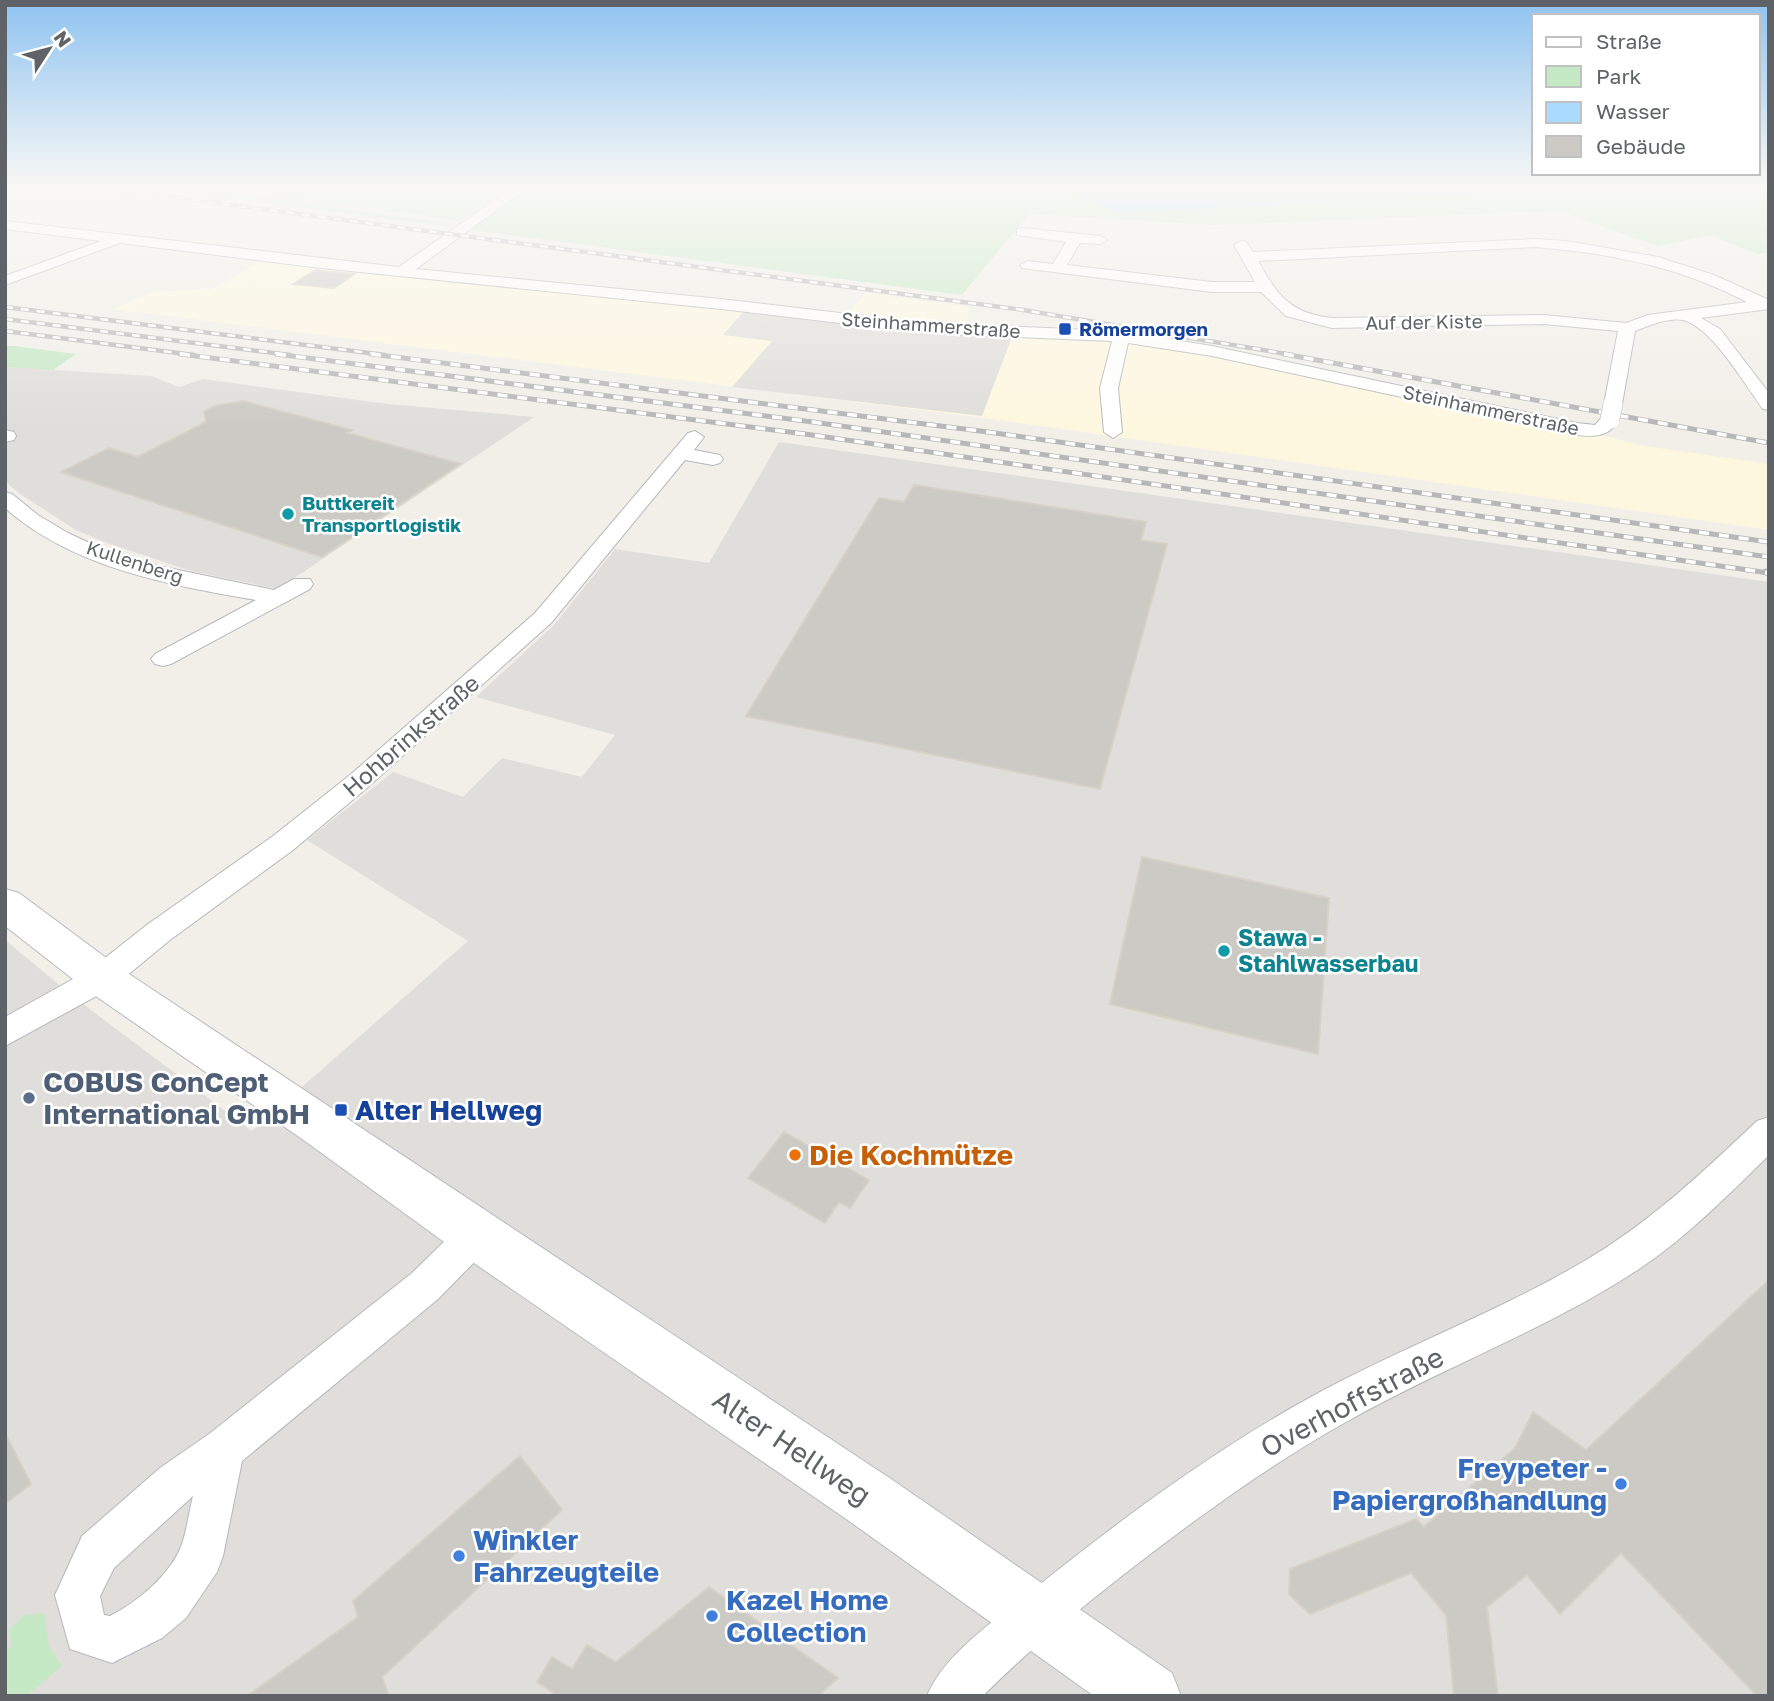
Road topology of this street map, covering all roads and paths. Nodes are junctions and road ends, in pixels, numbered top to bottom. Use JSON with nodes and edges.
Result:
{"nodes":[{"id":1,"x":51,"y":264,"type":"edge"},
{"id":2,"x":334,"y":264,"type":"edge"},
{"id":3,"x":413,"y":264,"type":"edge"},
{"id":4,"x":1061,"y":264,"type":"edge"},
{"id":5,"x":1253,"y":264,"type":"edge"},
{"id":6,"x":1673,"y":264,"type":"edge"},
{"id":7,"x":1027,"y":265,"type":"dead end"},
{"id":8,"x":1059,"y":267,"type":"junction"},
{"id":9,"x":402,"y":272,"type":"junction"},
{"id":10,"x":5,"y":281,"type":"edge"},
{"id":11,"x":1267,"y":287,"type":"junction"},
{"id":12,"x":1766,"y":304,"type":"edge"},
{"id":13,"x":1685,"y":315,"type":"junction"},
{"id":14,"x":1627,"y":328,"type":"junction"},
{"id":15,"x":1121,"y":337,"type":"junction"},
{"id":16,"x":1769,"y":405,"type":"edge"},
{"id":17,"x":1113,"y":432,"type":"dead end"},
{"id":18,"x":713,"y":459,"type":"dead end"},
{"id":19,"x":5,"y":498,"type":"edge"},
{"id":20,"x":302,"y":584,"type":"dead end"},
{"id":21,"x":276,"y":597,"type":"junction"},
{"id":22,"x":163,"y":659,"type":"dead end"},
{"id":23,"x":5,"y":904,"type":"edge"},
{"id":24,"x":102,"y":978,"type":"junction"},
{"id":25,"x":5,"y":1033,"type":"edge"},
{"id":26,"x":1769,"y":1132,"type":"edge"},
{"id":27,"x":476,"y":1235,"type":"junction"},
{"id":28,"x":224,"y":1449,"type":"dead end"},
{"id":29,"x":1034,"y":1617,"type":"junction"},
{"id":30,"x":950,"y":1696,"type":"edge"},
{"id":31,"x":1149,"y":1696,"type":"edge"}],
"edges":[{"from":1,"to":10,"type":"street"},
{"from":2,"to":9,"type":"street","name":"Steinhammerstraße"},
{"from":3,"to":9,"type":"street"},
{"from":4,"to":8,"type":"street"},
{"from":5,"to":11,"type":"street","name":"Auf der Kiste"},
{"from":6,"to":12,"type":"street","name":"Auf der Kiste"},
{"from":7,"to":8,"type":"street"},
{"from":8,"to":11,"type":"street"},
{"from":9,"to":15,"type":"street","name":"Steinhammerstraße"},
{"from":11,"to":14,"type":"street","name":"Auf der Kiste"},
{"from":12,"to":13,"type":"street"},
{"from":13,"to":14,"type":"street"},
{"from":13,"to":16,"type":"street"},
{"from":14,"to":15,"type":"street","name":"Steinhammerstraße"},
{"from":15,"to":17,"type":"street"},
{"from":18,"to":24,"type":"street","name":"Hohbrinkstraße"},
{"from":19,"to":21,"type":"street","name":"Kullenberg"},
{"from":20,"to":21,"type":"street"},
{"from":21,"to":22,"type":"street"},
{"from":23,"to":24,"type":"street","name":"Alter Hellweg"},
{"from":24,"to":25,"type":"street"},
{"from":24,"to":27,"type":"street","name":"Alter Hellweg"},
{"from":26,"to":29,"type":"street","name":"Overhoffstraße"},
{"from":27,"to":28,"type":"street"},
{"from":27,"to":29,"type":"street","name":"Alter Hellweg"},
{"from":29,"to":30,"type":"street","name":"Overhoffstraße"},
{"from":29,"to":31,"type":"street","name":"Alter Hellweg"}]}
